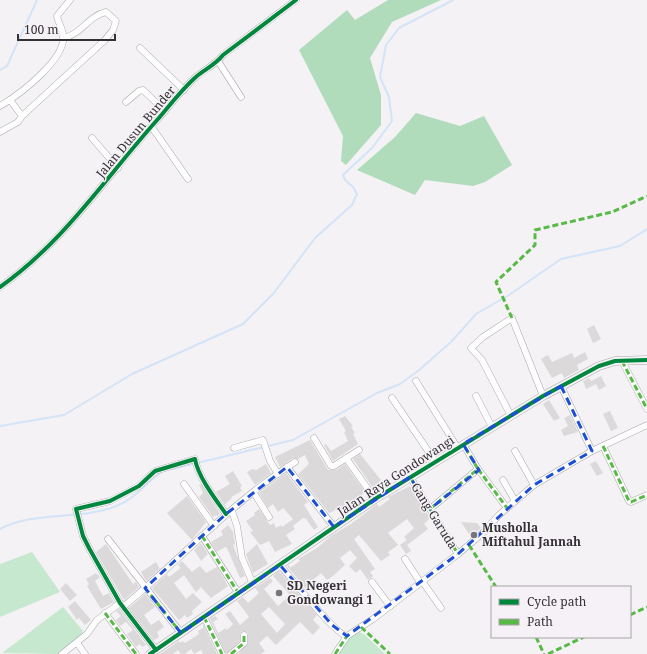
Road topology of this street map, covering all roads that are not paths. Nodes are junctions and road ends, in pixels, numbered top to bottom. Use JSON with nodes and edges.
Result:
{"nodes":[{"id":1,"x":70,"y":0,"type":"edge"},
{"id":2,"x":296,"y":0,"type":"edge"},
{"id":3,"x":63,"y":38,"type":"junction"},
{"id":4,"x":140,"y":48,"type":"dead end"},
{"id":5,"x":218,"y":61,"type":"junction"},
{"id":6,"x":184,"y":90,"type":"junction"},
{"id":7,"x":241,"y":97,"type":"dead end"},
{"id":8,"x":10,"y":100,"type":"junction"},
{"id":9,"x":126,"y":102,"type":"dead end"},
{"id":10,"x":0,"y":106,"type":"edge"},
{"id":11,"x":164,"y":111,"type":"junction"},
{"id":12,"x":22,"y":116,"type":"junction"},
{"id":13,"x":151,"y":126,"type":"junction"},
{"id":14,"x":0,"y":132,"type":"edge"},
{"id":15,"x":92,"y":138,"type":"dead end"},
{"id":16,"x":118,"y":168,"type":"junction"},
{"id":17,"x":188,"y":179,"type":"dead end"},
{"id":18,"x":0,"y":287,"type":"edge"},
{"id":19,"x":647,"y":360,"type":"edge"},
{"id":20,"x":622,"y":361,"type":"junction"},
{"id":21,"x":416,"y":381,"type":"dead end"},
{"id":22,"x":561,"y":386,"type":"junction"},
{"id":23,"x":476,"y":396,"type":"dead end"},
{"id":24,"x":544,"y":396,"type":"junction"},
{"id":25,"x":392,"y":398,"type":"dead end"},
{"id":26,"x":647,"y":409,"type":"edge"},
{"id":27,"x":511,"y":416,"type":"junction"},
{"id":28,"x":647,"y":425,"type":"edge"},
{"id":29,"x":492,"y":427,"type":"junction"},
{"id":30,"x":314,"y":438,"type":"dead end"},
{"id":31,"x":460,"y":446,"type":"junction"},
{"id":32,"x":603,"y":446,"type":"junction"},
{"id":33,"x":234,"y":448,"type":"dead end"},
{"id":34,"x":359,"y":450,"type":"dead end"},
{"id":35,"x":515,"y":451,"type":"dead end"},
{"id":36,"x":592,"y":451,"type":"junction"},
{"id":37,"x":346,"y":458,"type":"junction"},
{"id":38,"x":435,"y":461,"type":"junction"},
{"id":39,"x":295,"y":462,"type":"dead end"},
{"id":40,"x":287,"y":467,"type":"junction"},
{"id":41,"x":478,"y":469,"type":"junction"},
{"id":42,"x":278,"y":474,"type":"junction"},
{"id":43,"x":410,"y":478,"type":"junction"},
{"id":44,"x":503,"y":480,"type":"dead end"},
{"id":45,"x":184,"y":484,"type":"dead end"},
{"id":46,"x":534,"y":485,"type":"junction"},
{"id":47,"x":254,"y":493,"type":"junction"},
{"id":48,"x":647,"y":495,"type":"edge"},
{"id":49,"x":375,"y":499,"type":"junction"},
{"id":50,"x":515,"y":501,"type":"junction"},
{"id":51,"x":506,"y":508,"type":"junction"},
{"id":52,"x":430,"y":509,"type":"junction"},
{"id":53,"x":232,"y":511,"type":"junction"},
{"id":54,"x":226,"y":514,"type":"junction"},
{"id":55,"x":270,"y":517,"type":"dead end"},
{"id":56,"x":214,"y":526,"type":"junction"},
{"id":57,"x":334,"y":528,"type":"junction"},
{"id":58,"x":202,"y":536,"type":"junction"},
{"id":59,"x":108,"y":539,"type":"dead end"},
{"id":60,"x":458,"y":554,"type":"junction"},
{"id":61,"x":405,"y":559,"type":"dead end"},
{"id":62,"x":280,"y":565,"type":"junction"},
{"id":63,"x":372,"y":582,"type":"dead end"},
{"id":64,"x":421,"y":582,"type":"junction"},
{"id":65,"x":253,"y":584,"type":"junction"},
{"id":66,"x":145,"y":588,"type":"junction"},
{"id":67,"x":239,"y":594,"type":"junction"},
{"id":68,"x":122,"y":604,"type":"junction"},
{"id":69,"x":390,"y":606,"type":"junction"},
{"id":70,"x":441,"y":608,"type":"dead end"},
{"id":71,"x":105,"y":613,"type":"junction"},
{"id":72,"x":204,"y":617,"type":"junction"},
{"id":73,"x":181,"y":633,"type":"junction"},
{"id":74,"x":244,"y":636,"type":"dead end"},
{"id":75,"x":347,"y":636,"type":"junction"},
{"id":76,"x":77,"y":643,"type":"junction"},
{"id":77,"x":153,"y":652,"type":"edge"},
{"id":78,"x":62,"y":654,"type":"edge"},
{"id":79,"x":85,"y":654,"type":"edge"},
{"id":80,"x":136,"y":654,"type":"edge"},
{"id":81,"x":222,"y":654,"type":"edge"},
{"id":82,"x":231,"y":654,"type":"edge"},
{"id":83,"x":334,"y":654,"type":"edge"}],
"edges":[{"from":1,"to":3,"type":"street"},
{"from":2,"to":5,"type":"street","name":"Jalan Dusun Bunder"},
{"from":3,"to":8,"type":"street"},
{"from":3,"to":12,"type":"street"},
{"from":4,"to":6,"type":"street"},
{"from":5,"to":6,"type":"street","name":"Jalan Dusun Bunder"},
{"from":5,"to":7,"type":"street"},
{"from":6,"to":11,"type":"street","name":"Jalan Dusun Bunder"},
{"from":8,"to":10,"type":"street"},
{"from":8,"to":12,"type":"street"},
{"from":9,"to":11,"type":"street"},
{"from":11,"to":13,"type":"street","name":"Jalan Dusun Bunder"},
{"from":12,"to":14,"type":"street"},
{"from":13,"to":16,"type":"street","name":"Jalan Dusun Bunder"},
{"from":13,"to":17,"type":"street"},
{"from":15,"to":16,"type":"street"},
{"from":16,"to":18,"type":"street","name":"Jalan Dusun Bunder"},
{"from":19,"to":20,"type":"street","name":"Jalan Raya Gondowangi"},
{"from":20,"to":22,"type":"street","name":"Jalan Raya Gondowangi"},
{"from":20,"to":26,"type":"street"},
{"from":21,"to":31,"type":"street"},
{"from":22,"to":24,"type":"street","name":"Jalan Raya Gondowangi"},
{"from":22,"to":36,"type":"street"},
{"from":23,"to":29,"type":"street"},
{"from":24,"to":27,"type":"street","name":"Jalan Raya Gondowangi"},
{"from":24,"to":27,"type":"street"},
{"from":25,"to":38,"type":"street"},
{"from":27,"to":29,"type":"street","name":"Jalan Raya Gondowangi"},
{"from":28,"to":32,"type":"street"},
{"from":29,"to":31,"type":"street","name":"Jalan Raya Gondowangi"},
{"from":30,"to":37,"type":"street"},
{"from":31,"to":38,"type":"street","name":"Jalan Raya Gondowangi"},
{"from":31,"to":41,"type":"street"},
{"from":32,"to":36,"type":"street"},
{"from":32,"to":48,"type":"street"},
{"from":33,"to":42,"type":"street"},
{"from":34,"to":37,"type":"street"},
{"from":35,"to":46,"type":"street"},
{"from":36,"to":46,"type":"street"},
{"from":37,"to":49,"type":"street"},
{"from":38,"to":43,"type":"street","name":"Jalan Raya Gondowangi"},
{"from":39,"to":40,"type":"street"},
{"from":40,"to":42,"type":"street"},
{"from":40,"to":57,"type":"street"},
{"from":41,"to":51,"type":"street"},
{"from":41,"to":52,"type":"street"},
{"from":42,"to":47,"type":"street"},
{"from":43,"to":49,"type":"street","name":"Jalan Raya Gondowangi"},
{"from":43,"to":52,"type":"street","name":"Gang Garuda"},
{"from":44,"to":50,"type":"street"},
{"from":45,"to":56,"type":"street"},
{"from":46,"to":50,"type":"street"},
{"from":47,"to":53,"type":"street"},
{"from":47,"to":55,"type":"street"},
{"from":49,"to":57,"type":"street","name":"Jalan Raya Gondowangi"},
{"from":50,"to":51,"type":"street"},
{"from":51,"to":60,"type":"street"},
{"from":52,"to":60,"type":"street","name":"Gang Garuda"},
{"from":53,"to":54,"type":"street"},
{"from":53,"to":65,"type":"street"},
{"from":54,"to":56,"type":"street"},
{"from":54,"to":68,"type":"street"},
{"from":56,"to":58,"type":"street"},
{"from":57,"to":62,"type":"street","name":"Jalan Raya Gondowangi"},
{"from":58,"to":66,"type":"street"},
{"from":58,"to":67,"type":"street"},
{"from":59,"to":66,"type":"street"},
{"from":60,"to":64,"type":"street"},
{"from":61,"to":64,"type":"street"},
{"from":62,"to":65,"type":"street","name":"Jalan Raya Gondowangi"},
{"from":62,"to":75,"type":"street"},
{"from":63,"to":69,"type":"street"},
{"from":64,"to":69,"type":"street"},
{"from":64,"to":70,"type":"street"},
{"from":65,"to":67,"type":"street","name":"Jalan Raya Gondowangi"},
{"from":66,"to":68,"type":"street"},
{"from":66,"to":73,"type":"street"},
{"from":67,"to":72,"type":"street","name":"Jalan Raya Gondowangi"},
{"from":68,"to":71,"type":"street"},
{"from":68,"to":77,"type":"street"},
{"from":69,"to":75,"type":"street"},
{"from":71,"to":76,"type":"street"},
{"from":71,"to":80,"type":"street"},
{"from":72,"to":73,"type":"street","name":"Jalan Raya Gondowangi"},
{"from":72,"to":81,"type":"street"},
{"from":73,"to":77,"type":"street","name":"Jalan Raya Gondowangi"},
{"from":74,"to":82,"type":"street"},
{"from":75,"to":83,"type":"street"},
{"from":76,"to":78,"type":"street"},
{"from":76,"to":79,"type":"street"}]}
